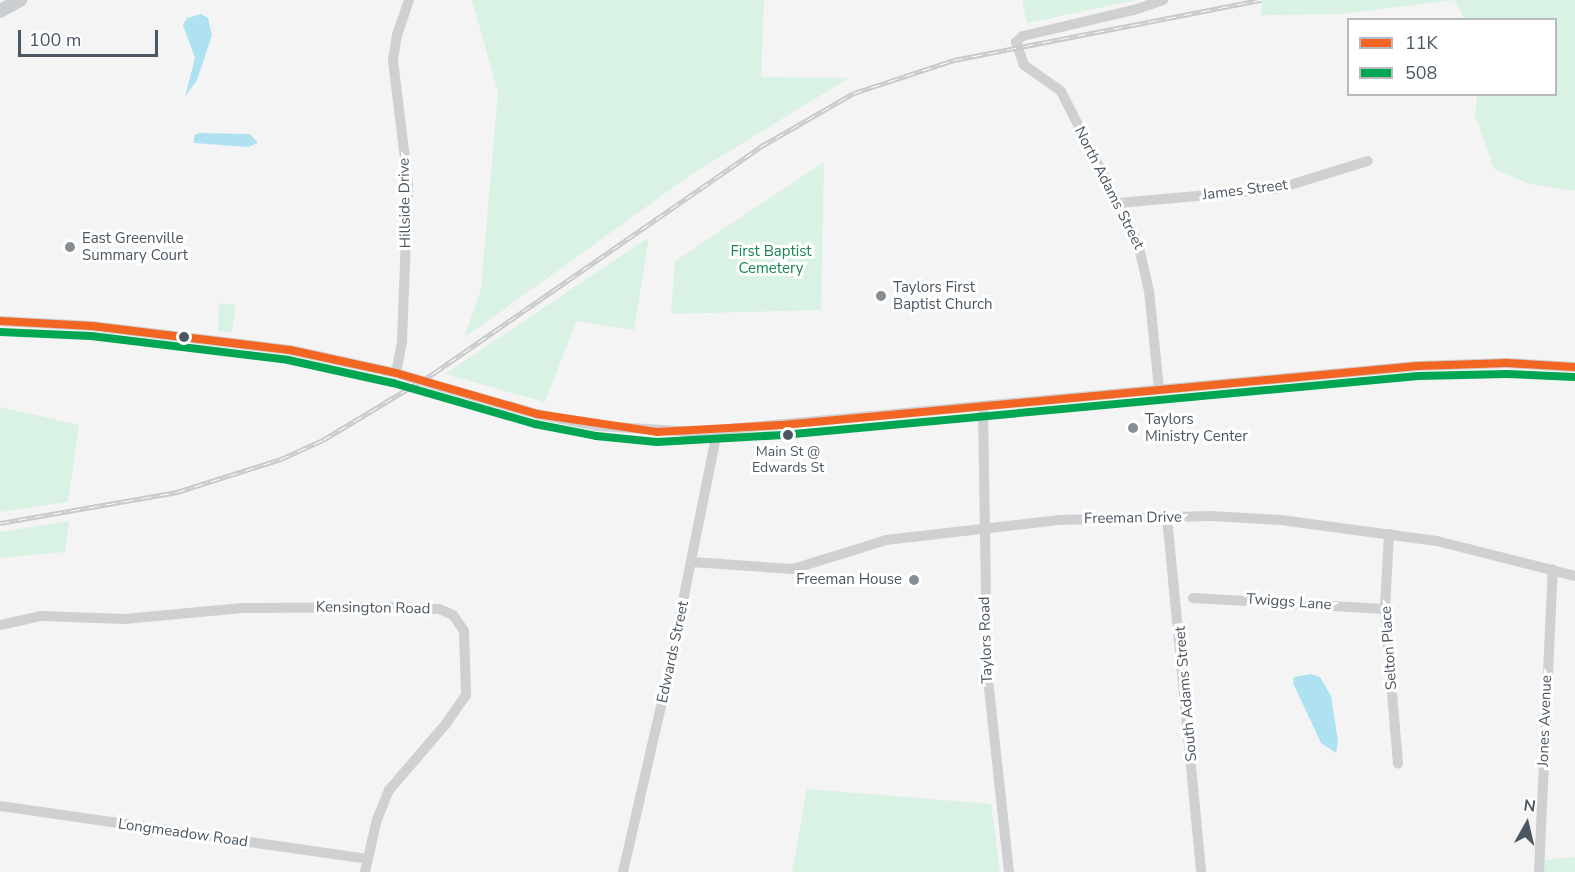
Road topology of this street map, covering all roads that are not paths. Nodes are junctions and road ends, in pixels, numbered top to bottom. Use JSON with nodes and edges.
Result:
{"nodes":[{"id":1,"x":20,"y":0,"type":"edge"},
{"id":2,"x":409,"y":0,"type":"edge"},
{"id":3,"x":1162,"y":0,"type":"edge"},
{"id":4,"x":0,"y":11,"type":"edge"},
{"id":5,"x":1368,"y":161,"type":"dead end"},
{"id":6,"x":1119,"y":203,"type":"junction"},
{"id":7,"x":0,"y":321,"type":"edge"},
{"id":8,"x":1575,"y":367,"type":"edge"},
{"id":9,"x":396,"y":373,"type":"junction"},
{"id":10,"x":1159,"y":389,"type":"junction"},
{"id":11,"x":983,"y":406,"type":"junction"},
{"id":12,"x":717,"y":431,"type":"junction"},
{"id":13,"x":1167,"y":517,"type":"junction"},
{"id":14,"x":983,"y":531,"type":"junction"},
{"id":15,"x":1389,"y":534,"type":"junction"},
{"id":16,"x":692,"y":562,"type":"junction"},
{"id":17,"x":1553,"y":569,"type":"junction"},
{"id":18,"x":1575,"y":576,"type":"edge"},
{"id":19,"x":1193,"y":598,"type":"dead end"},
{"id":20,"x":1385,"y":609,"type":"junction"},
{"id":21,"x":0,"y":625,"type":"edge"},
{"id":22,"x":1398,"y":763,"type":"dead end"},
{"id":23,"x":0,"y":806,"type":"edge"},
{"id":24,"x":367,"y":859,"type":"junction"},
{"id":25,"x":364,"y":872,"type":"edge"},
{"id":26,"x":623,"y":872,"type":"edge"},
{"id":27,"x":1009,"y":872,"type":"edge"},
{"id":28,"x":1201,"y":872,"type":"edge"},
{"id":29,"x":1539,"y":872,"type":"edge"}],
"edges":[{"from":1,"to":4,"type":"main road"},
{"from":2,"to":9,"type":"street","name":"Hillside Drive"},
{"from":3,"to":6,"type":"street","name":"North Adams Street"},
{"from":5,"to":6,"type":"street","name":"James Street"},
{"from":6,"to":10,"type":"street","name":"North Adams Street"},
{"from":7,"to":9,"type":"street"},
{"from":8,"to":10,"type":"street"},
{"from":9,"to":12,"type":"street","bridge":true},
{"from":10,"to":11,"type":"street"},
{"from":11,"to":12,"type":"street"},
{"from":11,"to":14,"type":"street","name":"Taylors Road"},
{"from":12,"to":16,"type":"street","name":"Edwards Street"},
{"from":13,"to":14,"type":"street","name":"Freeman Drive"},
{"from":13,"to":15,"type":"street","name":"Freeman Drive"},
{"from":13,"to":28,"type":"street","name":"South Adams Street"},
{"from":14,"to":16,"type":"street","name":"Freeman Drive"},
{"from":14,"to":27,"type":"street","name":"Taylors Road"},
{"from":15,"to":17,"type":"street","name":"Freeman Drive"},
{"from":15,"to":20,"type":"street","name":"Selton Place"},
{"from":16,"to":26,"type":"street","name":"Edwards Street"},
{"from":17,"to":18,"type":"street","name":"Freeman Drive"},
{"from":17,"to":29,"type":"street","name":"Jones Avenue"},
{"from":19,"to":20,"type":"street","name":"Twiggs Lane"},
{"from":20,"to":22,"type":"street","name":"Selton Place"},
{"from":21,"to":24,"type":"street","name":"Kensington Road"},
{"from":23,"to":24,"type":"street","name":"Longmeadow Road"},
{"from":24,"to":25,"type":"street","name":"Kensington Road"}]}
